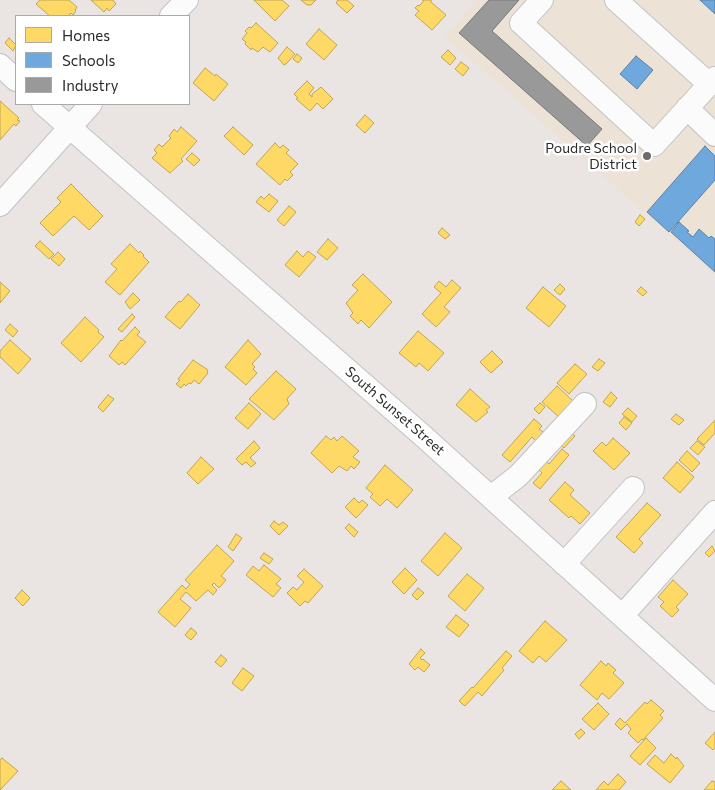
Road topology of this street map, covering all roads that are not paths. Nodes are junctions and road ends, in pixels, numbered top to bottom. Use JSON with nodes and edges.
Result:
{"nodes":[{"id":1,"x":187,"y":0,"type":"edge"},
{"id":2,"x":542,"y":0,"type":"edge"},
{"id":3,"x":616,"y":0,"type":"edge"},
{"id":4,"x":172,"y":15,"type":"edge"},
{"id":5,"x":0,"y":65,"type":"edge"},
{"id":6,"x":15,"y":79,"type":"edge"},
{"id":7,"x":712,"y":81,"type":"edge"},
{"id":8,"x":44,"y":105,"type":"edge"},
{"id":9,"x":91,"y":105,"type":"edge"},
{"id":10,"x":687,"y":108,"type":"junction"},
{"id":11,"x":70,"y":127,"type":"junction"},
{"id":12,"x":715,"y":136,"type":"edge"},
{"id":13,"x":0,"y":205,"type":"edge"},
{"id":14,"x":585,"y":404,"type":"dead end"},
{"id":15,"x":633,"y":488,"type":"dead end"},
{"id":16,"x":491,"y":497,"type":"junction"},
{"id":17,"x":715,"y":512,"type":"edge"},
{"id":18,"x":564,"y":564,"type":"junction"},
{"id":19,"x":622,"y":616,"type":"junction"},
{"id":20,"x":715,"y":700,"type":"edge"}],
"edges":[{"from":1,"to":4,"type":"street"},
{"from":2,"to":10,"type":"street"},
{"from":3,"to":7,"type":"street"},
{"from":5,"to":6,"type":"street"},
{"from":7,"to":10,"type":"street"},
{"from":8,"to":11,"type":"street","name":"South Sunset Street"},
{"from":9,"to":11,"type":"street"},
{"from":10,"to":12,"type":"street"},
{"from":11,"to":13,"type":"street"},
{"from":11,"to":16,"type":"street","name":"South Sunset Street"},
{"from":14,"to":16,"type":"street"},
{"from":15,"to":18,"type":"street"},
{"from":16,"to":18,"type":"street","name":"South Sunset Street"},
{"from":17,"to":19,"type":"street"},
{"from":18,"to":19,"type":"street","name":"South Sunset Street"},
{"from":19,"to":20,"type":"street","name":"South Sunset Street"}]}
